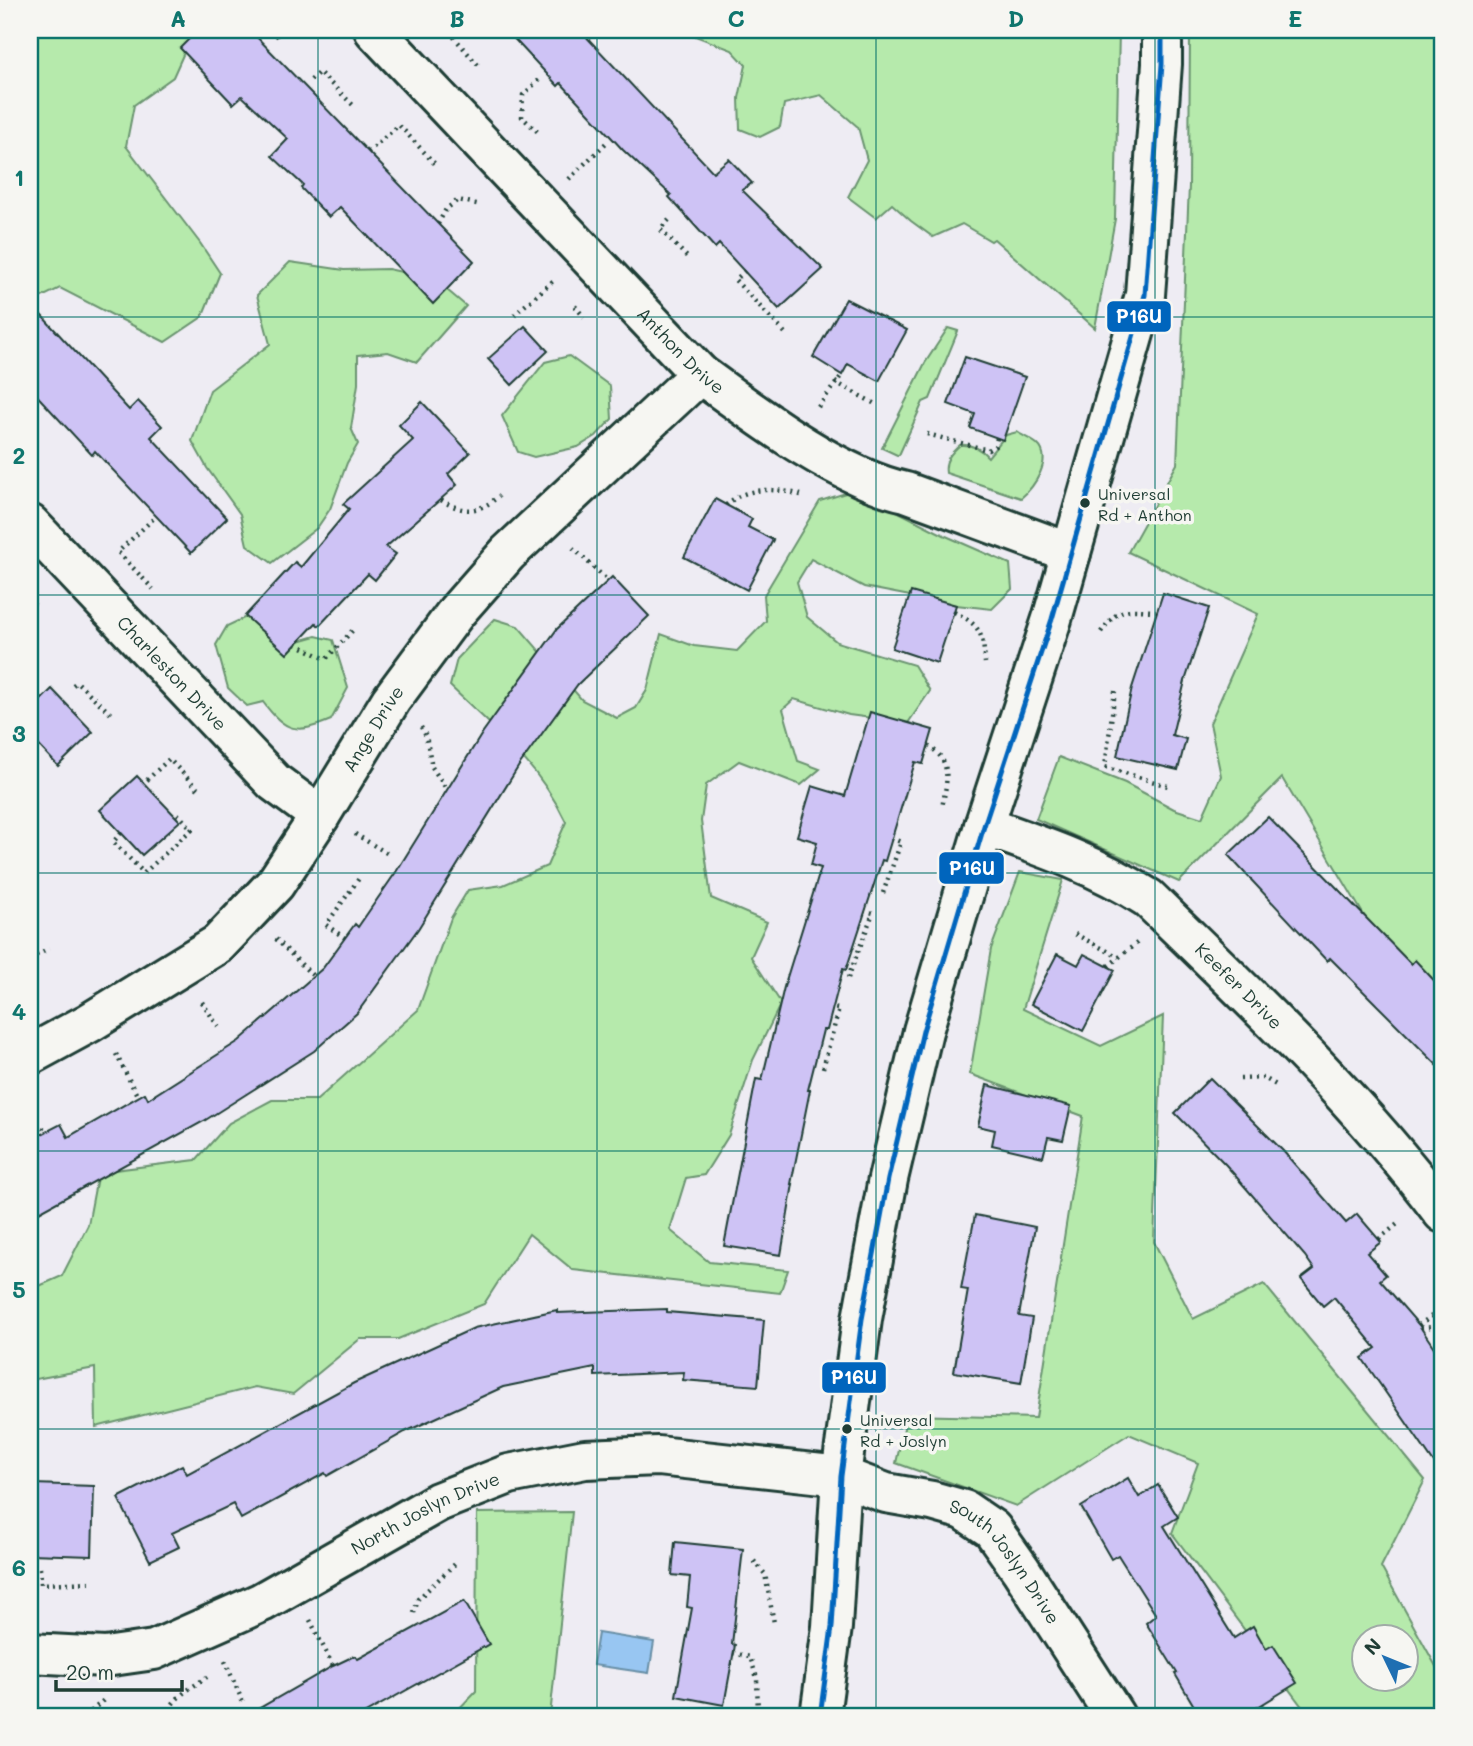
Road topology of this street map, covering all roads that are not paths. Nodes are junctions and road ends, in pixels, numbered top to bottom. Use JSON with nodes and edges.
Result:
{"nodes":[{"id":1,"x":374,"y":30,"type":"edge"},
{"id":2,"x":1162,"y":30,"type":"edge"},
{"id":3,"x":701,"y":374,"type":"junction"},
{"id":4,"x":30,"y":524,"type":"edge"},
{"id":5,"x":1072,"y":553,"type":"junction"},
{"id":6,"x":320,"y":816,"type":"junction"},
{"id":7,"x":984,"y":826,"type":"junction"},
{"id":8,"x":30,"y":1055,"type":"edge"},
{"id":9,"x":1443,"y":1213,"type":"edge"},
{"id":10,"x":841,"y":1476,"type":"junction"},
{"id":11,"x":30,"y":1653,"type":"edge"},
{"id":12,"x":820,"y":1716,"type":"edge"},
{"id":13,"x":1115,"y":1716,"type":"edge"}],
"edges":[{"from":1,"to":3,"type":"street","name":"Anthon Drive"},
{"from":2,"to":5,"type":"street"},
{"from":3,"to":5,"type":"street","name":"Anthon Drive"},
{"from":3,"to":6,"type":"street","name":"Ange Drive"},
{"from":4,"to":6,"type":"street","name":"Charleston Drive"},
{"from":5,"to":7,"type":"street"},
{"from":6,"to":8,"type":"street","name":"Ange Drive"},
{"from":7,"to":9,"type":"street","name":"Keefer Drive"},
{"from":7,"to":10,"type":"street"},
{"from":10,"to":11,"type":"street","name":"North Joslyn Drive"},
{"from":10,"to":12,"type":"street"},
{"from":10,"to":13,"type":"street","name":"South Joslyn Drive"}]}
